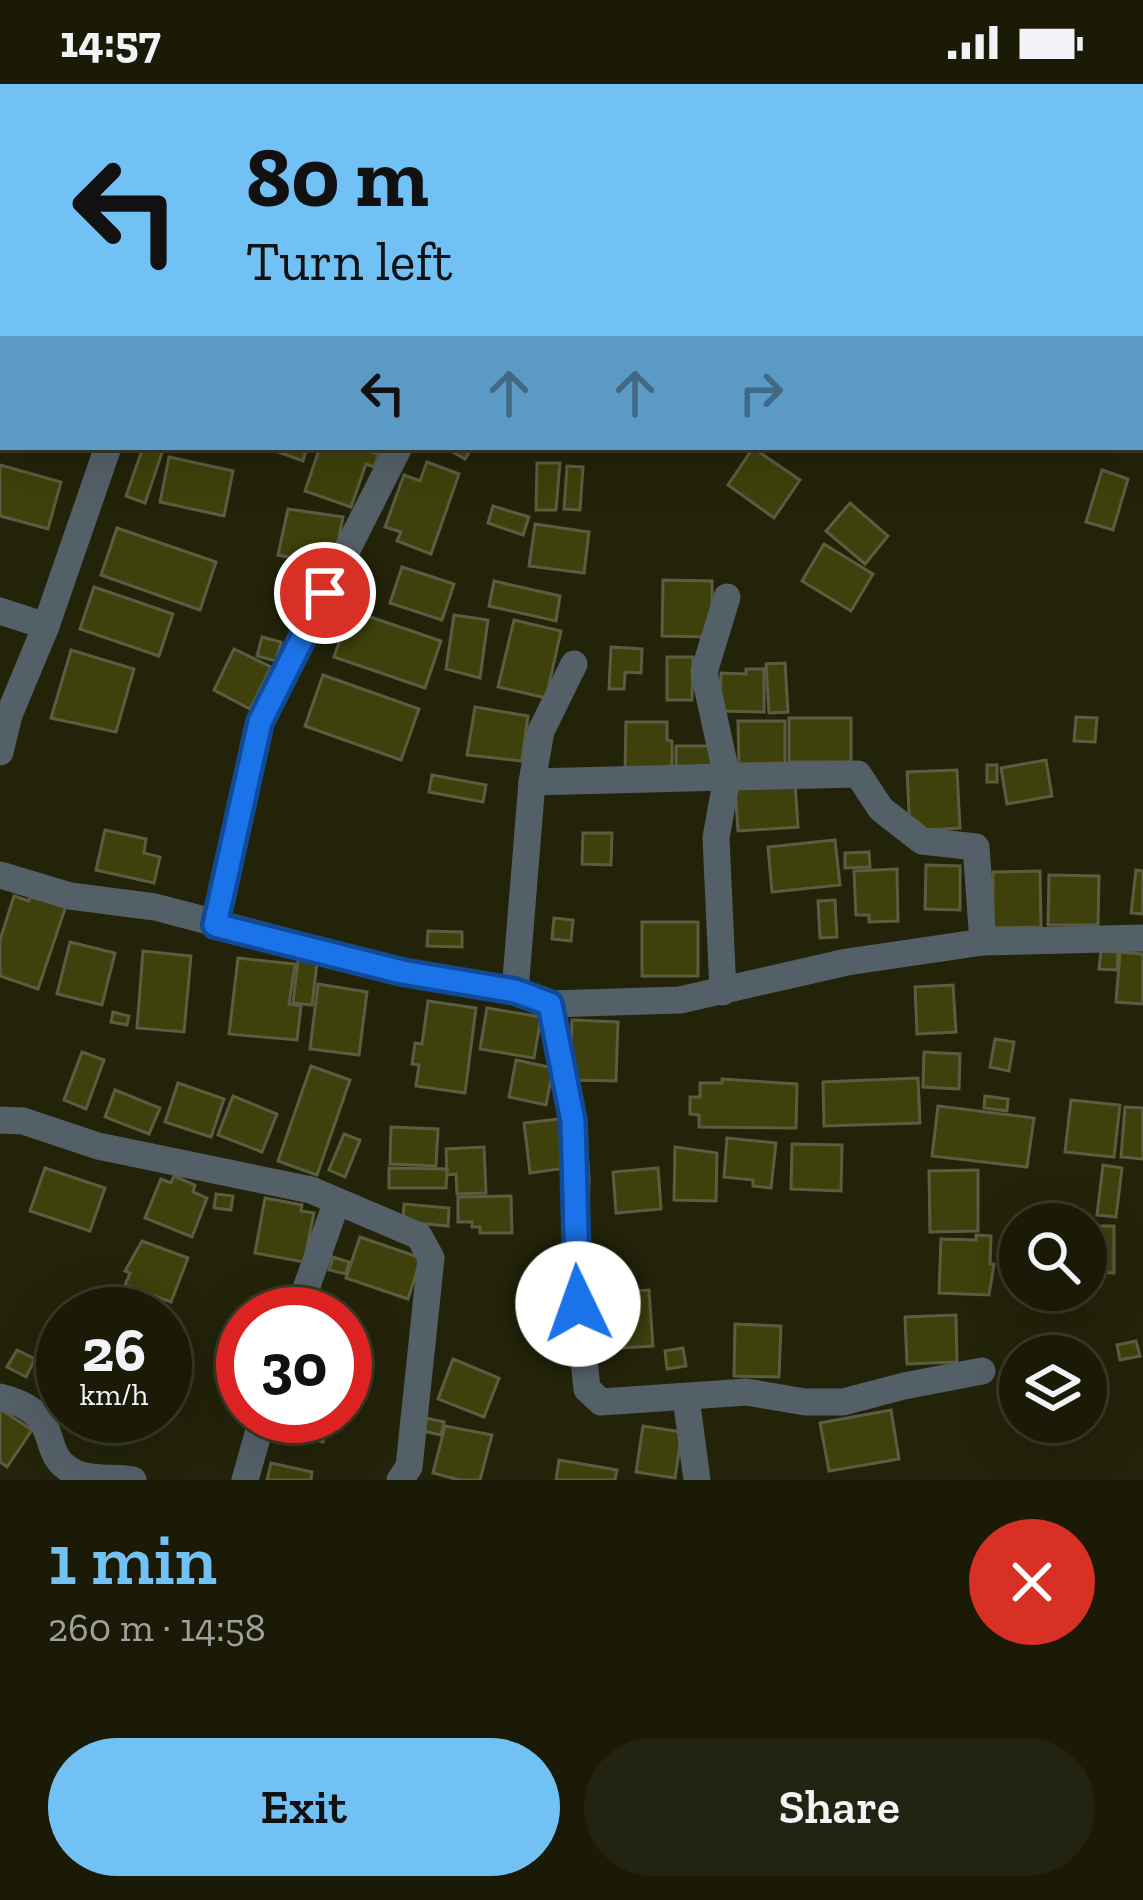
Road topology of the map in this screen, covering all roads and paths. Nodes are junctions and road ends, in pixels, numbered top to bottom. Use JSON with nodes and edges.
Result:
{"nodes":[{"id":1,"x":106,"y":450,"type":"edge"},
{"id":2,"x":397,"y":450,"type":"edge"},
{"id":3,"x":727,"y":597,"type":"dead end"},
{"id":4,"x":0,"y":611,"type":"edge"},
{"id":5,"x":46,"y":626,"type":"junction"},
{"id":6,"x":574,"y":664,"type":"dead end"},
{"id":7,"x":5,"y":713,"type":"edge"},
{"id":8,"x":0,"y":752,"type":"edge"},
{"id":9,"x":727,"y":777,"type":"junction"},
{"id":10,"x":532,"y":782,"type":"junction"},
{"id":11,"x":0,"y":874,"type":"edge"},
{"id":12,"x":215,"y":925,"type":"junction"},
{"id":13,"x":1143,"y":938,"type":"edge"},
{"id":14,"x":983,"y":942,"type":"junction"},
{"id":15,"x":515,"y":991,"type":"junction"},
{"id":16,"x":723,"y":992,"type":"junction"},
{"id":17,"x":550,"y":1004,"type":"junction"},
{"id":18,"x":0,"y":1120,"type":"edge"},
{"id":19,"x":336,"y":1204,"type":"junction"},
{"id":20,"x":307,"y":1287,"type":"edge"},
{"id":21,"x":982,"y":1371,"type":"dead end"},
{"id":22,"x":0,"y":1396,"type":"edge"},
{"id":23,"x":686,"y":1398,"type":"junction"},
{"id":24,"x":255,"y":1443,"type":"edge"},
{"id":25,"x":133,"y":1480,"type":"edge"},
{"id":26,"x":244,"y":1480,"type":"edge"},
{"id":27,"x":400,"y":1480,"type":"edge"},
{"id":28,"x":697,"y":1480,"type":"edge"}],
"edges":[{"from":1,"to":5,"type":"street"},
{"from":2,"to":12,"type":"street"},
{"from":3,"to":9,"type":"street"},
{"from":4,"to":5,"type":"street"},
{"from":5,"to":7,"type":"street"},
{"from":6,"to":10,"type":"street"},
{"from":7,"to":8,"type":"street"},
{"from":9,"to":10,"type":"street"},
{"from":9,"to":14,"type":"street"},
{"from":9,"to":16,"type":"street"},
{"from":10,"to":15,"type":"street"},
{"from":11,"to":12,"type":"street"},
{"from":12,"to":15,"type":"street"},
{"from":13,"to":14,"type":"street"},
{"from":14,"to":16,"type":"street"},
{"from":15,"to":17,"type":"street"},
{"from":16,"to":17,"type":"street"},
{"from":17,"to":23,"type":"street"},
{"from":18,"to":19,"type":"street"},
{"from":19,"to":20,"type":"street"},
{"from":19,"to":27,"type":"street"},
{"from":21,"to":23,"type":"street"},
{"from":22,"to":25,"type":"street"},
{"from":23,"to":28,"type":"street"},
{"from":24,"to":26,"type":"street"}]}
